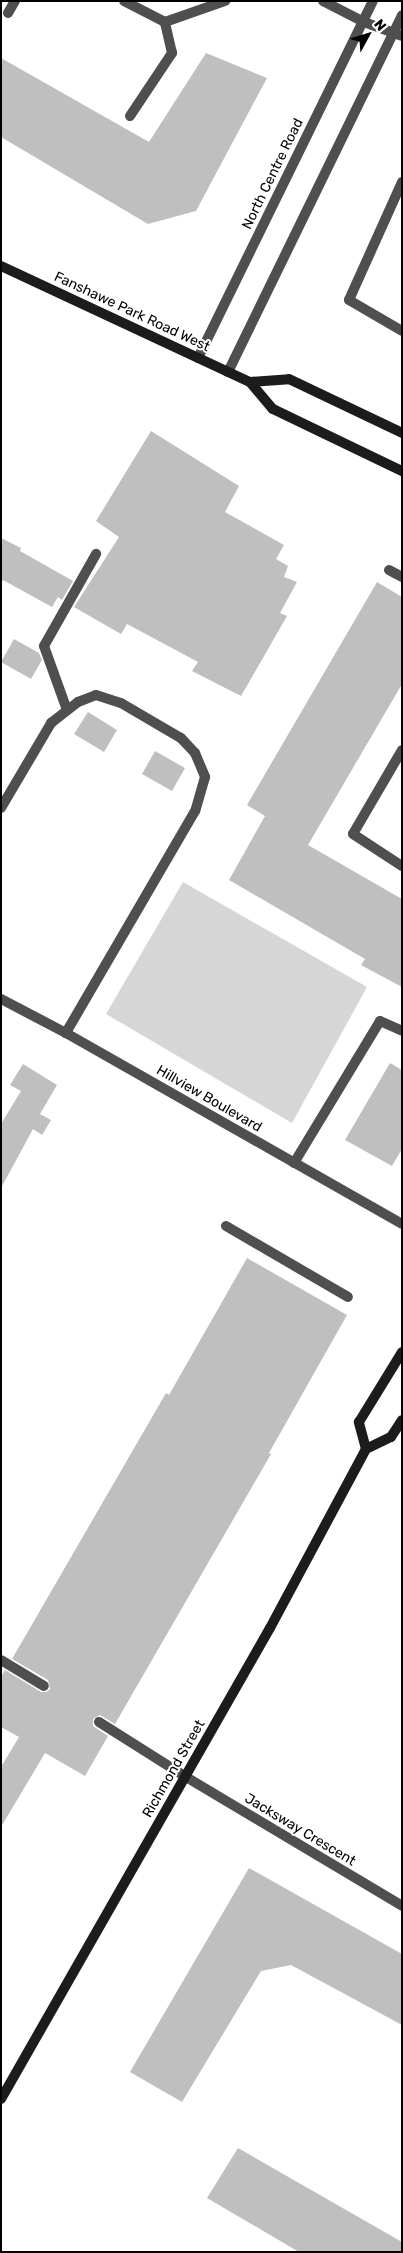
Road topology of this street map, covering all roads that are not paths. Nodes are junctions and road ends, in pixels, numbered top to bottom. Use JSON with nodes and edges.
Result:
{"nodes":[{"id":1,"x":15,"y":1,"type":"edge"},
{"id":2,"x":124,"y":1,"type":"edge"},
{"id":3,"x":225,"y":1,"type":"edge"},
{"id":4,"x":323,"y":1,"type":"edge"},
{"id":5,"x":373,"y":1,"type":"edge"},
{"id":6,"x":8,"y":13,"type":"dead end"},
{"id":7,"x":402,"y":15,"type":"edge"},
{"id":8,"x":165,"y":22,"type":"junction"},
{"id":9,"x":364,"y":22,"type":"junction"},
{"id":10,"x":398,"y":35,"type":"edge"},
{"id":11,"x":130,"y":116,"type":"dead end"},
{"id":12,"x":402,"y":182,"type":"edge"},
{"id":13,"x":1,"y":266,"type":"edge"},
{"id":14,"x":402,"y":331,"type":"edge"},
{"id":15,"x":198,"y":358,"type":"junction"},
{"id":16,"x":228,"y":372,"type":"junction"},
{"id":17,"x":250,"y":382,"type":"junction"},
{"id":18,"x":402,"y":433,"type":"edge"},
{"id":19,"x":402,"y":471,"type":"edge"},
{"id":20,"x":96,"y":554,"type":"dead end"},
{"id":21,"x":389,"y":570,"type":"dead end"},
{"id":22,"x":402,"y":577,"type":"edge"},
{"id":23,"x":67,"y":710,"type":"junction"},
{"id":24,"x":402,"y":750,"type":"edge"},
{"id":25,"x":1,"y":808,"type":"edge"},
{"id":26,"x":402,"y":866,"type":"edge"},
{"id":27,"x":1,"y":999,"type":"edge"},
{"id":28,"x":402,"y":1031,"type":"edge"},
{"id":29,"x":66,"y":1033,"type":"junction"},
{"id":30,"x":294,"y":1163,"type":"junction"},
{"id":31,"x":401,"y":1223,"type":"edge"},
{"id":32,"x":226,"y":1226,"type":"dead end"},
{"id":33,"x":348,"y":1297,"type":"dead end"},
{"id":34,"x":402,"y":1352,"type":"edge"},
{"id":35,"x":402,"y":1420,"type":"edge"},
{"id":36,"x":366,"y":1449,"type":"junction"},
{"id":37,"x":1,"y":1660,"type":"edge"},
{"id":38,"x":44,"y":1686,"type":"dead end"},
{"id":39,"x":99,"y":1722,"type":"dead end"},
{"id":40,"x":186,"y":1777,"type":"junction"},
{"id":41,"x":402,"y":1906,"type":"edge"},
{"id":42,"x":1,"y":2099,"type":"edge"}],
"edges":[{"from":1,"to":6,"type":"street"},
{"from":2,"to":8,"type":"street"},
{"from":3,"to":8,"type":"street"},
{"from":4,"to":9,"type":"street"},
{"from":5,"to":9,"type":"street","name":"North Centre Road"},
{"from":7,"to":10,"type":"street"},
{"from":8,"to":11,"type":"street"},
{"from":9,"to":10,"type":"street"},
{"from":9,"to":15,"type":"street","name":"North Centre Road"},
{"from":10,"to":16,"type":"street"},
{"from":12,"to":14,"type":"street"},
{"from":13,"to":15,"type":"main road","name":"Fanshawe Park Road West"},
{"from":15,"to":16,"type":"main road","name":"Fanshawe Park Road West"},
{"from":16,"to":17,"type":"main road","name":"Fanshawe Park Road West"},
{"from":17,"to":18,"type":"main road","name":"Fanshawe Park Road West"},
{"from":17,"to":19,"type":"main road","name":"Fanshawe Park Road West"},
{"from":20,"to":23,"type":"street"},
{"from":21,"to":22,"type":"street"},
{"from":23,"to":25,"type":"street"},
{"from":23,"to":29,"type":"street"},
{"from":24,"to":26,"type":"street"},
{"from":27,"to":29,"type":"street","name":"Hillview Boulevard"},
{"from":28,"to":30,"type":"street"},
{"from":29,"to":30,"type":"street","name":"Hillview Boulevard"},
{"from":30,"to":31,"type":"street","name":"Hillview Boulevard"},
{"from":32,"to":33,"type":"street"},
{"from":34,"to":36,"type":"main road"},
{"from":35,"to":36,"type":"main road"},
{"from":36,"to":40,"type":"main road","name":"Richmond Street"},
{"from":37,"to":38,"type":"street"},
{"from":39,"to":40,"type":"street","name":"Jacksway Crescent"},
{"from":40,"to":41,"type":"street","name":"Jacksway Crescent"},
{"from":40,"to":42,"type":"main road","name":"Richmond Street"}]}
